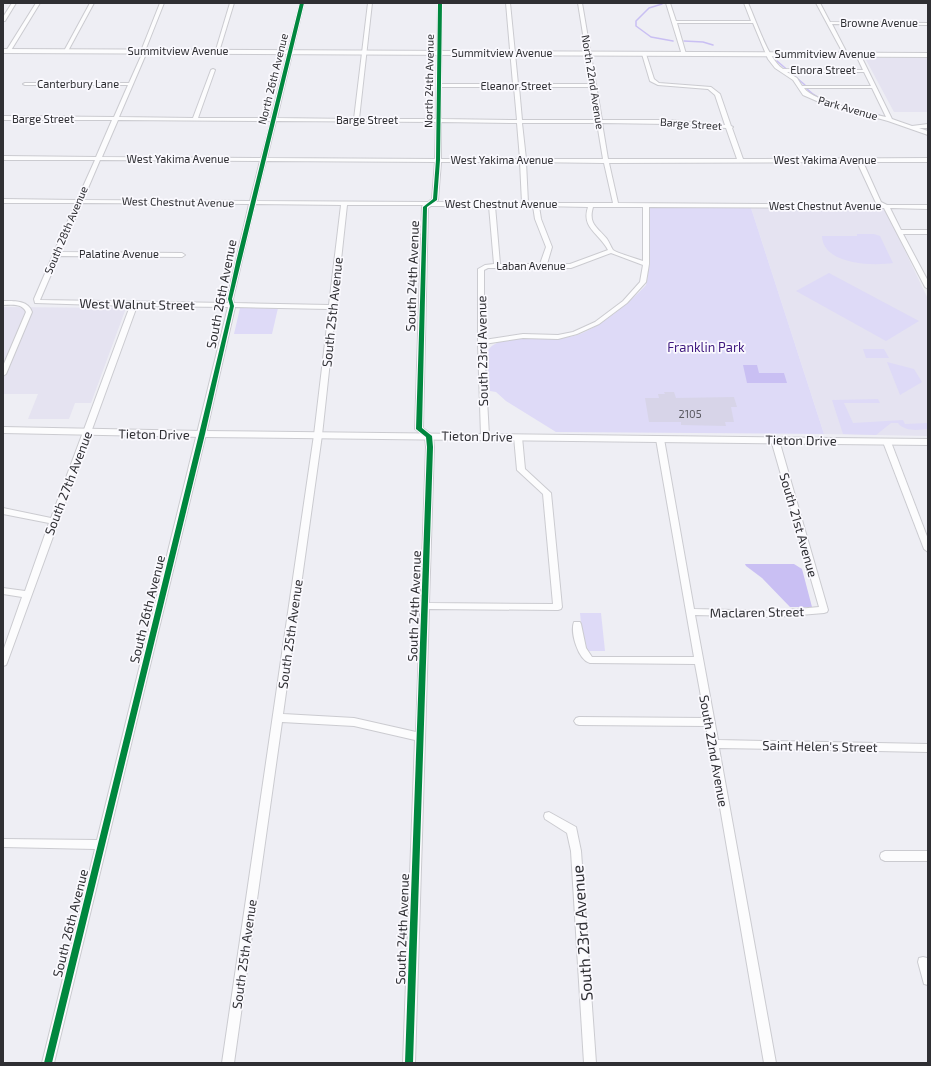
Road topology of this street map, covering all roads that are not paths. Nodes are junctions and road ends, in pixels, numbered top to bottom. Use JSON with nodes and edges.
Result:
{"nodes":[{"id":1,"x":14,"y":3,"type":"edge"},
{"id":2,"x":38,"y":3,"type":"edge"},
{"id":3,"x":92,"y":3,"type":"edge"},
{"id":4,"x":162,"y":3,"type":"edge"},
{"id":5,"x":232,"y":3,"type":"edge"},
{"id":6,"x":302,"y":3,"type":"edge"},
{"id":7,"x":370,"y":3,"type":"edge"},
{"id":8,"x":440,"y":3,"type":"edge"},
{"id":9,"x":508,"y":3,"type":"edge"},
{"id":10,"x":580,"y":3,"type":"edge"},
{"id":11,"x":668,"y":3,"type":"edge"},
{"id":12,"x":746,"y":3,"type":"edge"},
{"id":13,"x":818,"y":3,"type":"edge"},
{"id":14,"x":3,"y":20,"type":"edge"},
{"id":15,"x":674,"y":22,"type":"junction"},
{"id":16,"x":754,"y":22,"type":"junction"},
{"id":17,"x":829,"y":23,"type":"junction"},
{"id":18,"x":928,"y":24,"type":"edge"},
{"id":19,"x":5,"y":51,"type":"edge"},
{"id":20,"x":66,"y":51,"type":"junction"},
{"id":21,"x":143,"y":51,"type":"junction"},
{"id":22,"x":217,"y":52,"type":"junction"},
{"id":23,"x":290,"y":52,"type":"junction"},
{"id":24,"x":364,"y":52,"type":"junction"},
{"id":25,"x":439,"y":52,"type":"junction"},
{"id":26,"x":513,"y":53,"type":"junction"},
{"id":27,"x":588,"y":53,"type":"junction"},
{"id":28,"x":644,"y":54,"type":"junction"},
{"id":29,"x":684,"y":54,"type":"junction"},
{"id":30,"x":768,"y":54,"type":"junction"},
{"id":31,"x":846,"y":55,"type":"junction"},
{"id":32,"x":858,"y":55,"type":"junction"},
{"id":33,"x":928,"y":55,"type":"edge"},
{"id":34,"x":213,"y":70,"type":"dead end"},
{"id":35,"x":785,"y":70,"type":"junction"},
{"id":36,"x":865,"y":71,"type":"junction"},
{"id":37,"x":25,"y":84,"type":"dead end"},
{"id":38,"x":131,"y":84,"type":"junction"},
{"id":39,"x":439,"y":85,"type":"junction"},
{"id":40,"x":516,"y":86,"type":"junction"},
{"id":41,"x":593,"y":86,"type":"junction"},
{"id":42,"x":800,"y":87,"type":"junction"},
{"id":43,"x":874,"y":87,"type":"junction"},
{"id":44,"x":3,"y":118,"type":"edge"},
{"id":45,"x":116,"y":119,"type":"junction"},
{"id":46,"x":196,"y":119,"type":"junction"},
{"id":47,"x":274,"y":120,"type":"junction"},
{"id":48,"x":356,"y":120,"type":"junction"},
{"id":49,"x":890,"y":120,"type":"junction"},
{"id":50,"x":438,"y":121,"type":"junction"},
{"id":51,"x":519,"y":121,"type":"junction"},
{"id":52,"x":599,"y":121,"type":"junction"},
{"id":53,"x":928,"y":126,"type":"edge"},
{"id":54,"x":730,"y":127,"type":"junction"},
{"id":55,"x":911,"y":127,"type":"junction"},
{"id":56,"x":928,"y":134,"type":"edge"},
{"id":57,"x":3,"y":158,"type":"edge"},
{"id":58,"x":97,"y":158,"type":"junction"},
{"id":59,"x":263,"y":159,"type":"junction"},
{"id":60,"x":740,"y":159,"type":"junction"},
{"id":61,"x":438,"y":160,"type":"junction"},
{"id":62,"x":523,"y":160,"type":"junction"},
{"id":63,"x":859,"y":160,"type":"junction"},
{"id":64,"x":928,"y":160,"type":"edge"},
{"id":65,"x":606,"y":161,"type":"junction"},
{"id":66,"x":3,"y":201,"type":"edge"},
{"id":67,"x":78,"y":201,"type":"junction"},
{"id":68,"x":252,"y":203,"type":"junction"},
{"id":69,"x":344,"y":203,"type":"junction"},
{"id":70,"x":432,"y":203,"type":"junction"},
{"id":71,"x":492,"y":204,"type":"junction"},
{"id":72,"x":525,"y":204,"type":"junction"},
{"id":73,"x":536,"y":204,"type":"junction"},
{"id":74,"x":591,"y":205,"type":"junction"},
{"id":75,"x":616,"y":205,"type":"junction"},
{"id":76,"x":646,"y":205,"type":"junction"},
{"id":77,"x":928,"y":206,"type":"edge"},
{"id":78,"x":886,"y":207,"type":"junction"},
{"id":79,"x":900,"y":232,"type":"junction"},
{"id":80,"x":928,"y":232,"type":"edge"},
{"id":81,"x":611,"y":251,"type":"junction"},
{"id":82,"x":55,"y":254,"type":"junction"},
{"id":83,"x":182,"y":255,"type":"dead end"},
{"id":84,"x":646,"y":264,"type":"junction"},
{"id":85,"x":497,"y":266,"type":"junction"},
{"id":86,"x":543,"y":266,"type":"junction"},
{"id":87,"x":483,"y":267,"type":"joint"},
{"id":88,"x":928,"y":287,"type":"edge"},
{"id":89,"x":37,"y":302,"type":"joint"},
{"id":90,"x":3,"y":303,"type":"edge"},
{"id":91,"x":134,"y":304,"type":"junction"},
{"id":92,"x":232,"y":306,"type":"junction"},
{"id":93,"x":333,"y":307,"type":"junction"},
{"id":94,"x":481,"y":343,"type":"junction"},
{"id":95,"x":3,"y":374,"type":"edge"},
{"id":96,"x":3,"y":430,"type":"edge"},
{"id":97,"x":87,"y":433,"type":"junction"},
{"id":98,"x":202,"y":434,"type":"junction"},
{"id":99,"x":318,"y":435,"type":"junction"},
{"id":100,"x":429,"y":436,"type":"junction"},
{"id":101,"x":485,"y":436,"type":"junction"},
{"id":102,"x":518,"y":437,"type":"junction"},
{"id":103,"x":660,"y":439,"type":"junction"},
{"id":104,"x":775,"y":440,"type":"junction"},
{"id":105,"x":888,"y":442,"type":"junction"},
{"id":106,"x":928,"y":442,"type":"edge"},
{"id":107,"x":3,"y":511,"type":"edge"},
{"id":108,"x":54,"y":521,"type":"junction"},
{"id":109,"x":928,"y":549,"type":"edge"},
{"id":110,"x":3,"y":591,"type":"edge"},
{"id":111,"x":28,"y":595,"type":"junction"},
{"id":112,"x":425,"y":606,"type":"junction"},
{"id":113,"x":824,"y":610,"type":"joint"},
{"id":114,"x":691,"y":612,"type":"junction"},
{"id":115,"x":577,"y":624,"type":"dead end"},
{"id":116,"x":700,"y":661,"type":"junction"},
{"id":117,"x":3,"y":663,"type":"edge"},
{"id":118,"x":278,"y":718,"type":"junction"},
{"id":119,"x":579,"y":721,"type":"dead end"},
{"id":120,"x":709,"y":722,"type":"junction"},
{"id":121,"x":419,"y":737,"type":"junction"},
{"id":122,"x":713,"y":744,"type":"junction"},
{"id":123,"x":928,"y":748,"type":"edge"},
{"id":124,"x":549,"y":816,"type":"dead end"},
{"id":125,"x":3,"y":843,"type":"edge"},
{"id":126,"x":100,"y":845,"type":"junction"},
{"id":127,"x":886,"y":856,"type":"dead end"},
{"id":128,"x":928,"y":856,"type":"edge"},
{"id":129,"x":923,"y":962,"type":"dead end"},
{"id":130,"x":928,"y":980,"type":"edge"},
{"id":131,"x":48,"y":1063,"type":"edge"},
{"id":132,"x":228,"y":1063,"type":"edge"},
{"id":133,"x":409,"y":1063,"type":"edge"},
{"id":134,"x":590,"y":1063,"type":"edge"},
{"id":135,"x":770,"y":1063,"type":"edge"}],
"edges":[{"from":1,"to":14,"type":"street"},
{"from":2,"to":19,"type":"street"},
{"from":3,"to":20,"type":"street"},
{"from":4,"to":21,"type":"street","name":"South 28th Avenue"},
{"from":5,"to":22,"type":"street"},
{"from":6,"to":23,"type":"street","name":"North 26th Avenue"},
{"from":7,"to":24,"type":"street"},
{"from":8,"to":25,"type":"street","name":"North 24th Avenue"},
{"from":9,"to":26,"type":"street"},
{"from":10,"to":27,"type":"street","name":"North 22nd Avenue"},
{"from":11,"to":15,"type":"street"},
{"from":12,"to":16,"type":"street","name":"Park Avenue"},
{"from":13,"to":17,"type":"street"},
{"from":15,"to":16,"type":"street"},
{"from":15,"to":29,"type":"street"},
{"from":16,"to":30,"type":"street","name":"Park Avenue"},
{"from":17,"to":18,"type":"street","name":"Browne Avenue"},
{"from":17,"to":31,"type":"street"},
{"from":19,"to":20,"type":"main road","name":"Summitview Avenue"},
{"from":20,"to":21,"type":"main road","name":"Summitview Avenue"},
{"from":21,"to":22,"type":"main road","name":"Summitview Avenue"},
{"from":21,"to":38,"type":"street","name":"South 28th Avenue"},
{"from":22,"to":23,"type":"main road","name":"Summitview Avenue"},
{"from":23,"to":24,"type":"main road","name":"Summitview Avenue"},
{"from":23,"to":47,"type":"street","name":"North 26th Avenue"},
{"from":24,"to":25,"type":"main road","name":"Summitview Avenue"},
{"from":24,"to":48,"type":"street"},
{"from":25,"to":26,"type":"main road","name":"Summitview Avenue"},
{"from":25,"to":39,"type":"street","name":"North 24th Avenue"},
{"from":26,"to":27,"type":"main road","name":"Summitview Avenue"},
{"from":26,"to":40,"type":"street"},
{"from":27,"to":28,"type":"main road","name":"Summitview Avenue"},
{"from":27,"to":41,"type":"street","name":"North 22nd Avenue"},
{"from":28,"to":29,"type":"main road","name":"Summitview Avenue"},
{"from":28,"to":54,"type":"street"},
{"from":29,"to":30,"type":"main road","name":"Summitview Avenue"},
{"from":30,"to":31,"type":"main road","name":"Summitview Avenue"},
{"from":30,"to":35,"type":"street","name":"Park Avenue"},
{"from":31,"to":32,"type":"main road","name":"Summitview Avenue"},
{"from":32,"to":33,"type":"main road","name":"Summitview Avenue"},
{"from":32,"to":36,"type":"street"},
{"from":34,"to":46,"type":"street"},
{"from":35,"to":36,"type":"street","name":"Elnora Street"},
{"from":35,"to":42,"type":"street","name":"Park Avenue"},
{"from":36,"to":43,"type":"street"},
{"from":37,"to":38,"type":"street","name":"Canterbury Lane"},
{"from":38,"to":45,"type":"street","name":"South 28th Avenue"},
{"from":39,"to":40,"type":"street","name":"Eleanor Street"},
{"from":39,"to":50,"type":"street","name":"North 24th Avenue"},
{"from":40,"to":41,"type":"street","name":"Eleanor Street"},
{"from":40,"to":51,"type":"street"},
{"from":41,"to":52,"type":"street","name":"North 22nd Avenue"},
{"from":42,"to":43,"type":"street"},
{"from":42,"to":49,"type":"street","name":"Park Avenue"},
{"from":43,"to":49,"type":"street"},
{"from":44,"to":45,"type":"street","name":"Barge Street"},
{"from":45,"to":46,"type":"street","name":"Barge Street"},
{"from":45,"to":58,"type":"street","name":"South 28th Avenue"},
{"from":46,"to":47,"type":"street","name":"Barge Street"},
{"from":47,"to":48,"type":"street","name":"Barge Street"},
{"from":47,"to":59,"type":"street","name":"North 26th Avenue"},
{"from":48,"to":50,"type":"street","name":"Barge Street"},
{"from":49,"to":55,"type":"street","name":"Park Avenue"},
{"from":50,"to":51,"type":"street","name":"Barge Street"},
{"from":50,"to":61,"type":"street","name":"North 24th Avenue"},
{"from":51,"to":52,"type":"street","name":"Barge Street"},
{"from":51,"to":62,"type":"street"},
{"from":52,"to":54,"type":"street","name":"Barge Street"},
{"from":52,"to":65,"type":"street","name":"North 22nd Avenue"},
{"from":53,"to":55,"type":"street"},
{"from":54,"to":60,"type":"street"},
{"from":55,"to":56,"type":"street","name":"Park Avenue"},
{"from":57,"to":58,"type":"street","name":"West Yakima Avenue"},
{"from":58,"to":59,"type":"street","name":"West Yakima Avenue"},
{"from":58,"to":67,"type":"street","name":"South 28th Avenue"},
{"from":59,"to":61,"type":"street","name":"West Yakima Avenue"},
{"from":59,"to":68,"type":"street","name":"South 26th Avenue"},
{"from":60,"to":63,"type":"street","name":"West Yakima Avenue"},
{"from":60,"to":65,"type":"street","name":"West Yakima Avenue"},
{"from":61,"to":62,"type":"street","name":"West Yakima Avenue"},
{"from":61,"to":70,"type":"street","name":"South 24th Avenue"},
{"from":62,"to":65,"type":"street","name":"West Yakima Avenue"},
{"from":62,"to":72,"type":"street"},
{"from":63,"to":64,"type":"street","name":"West Yakima Avenue"},
{"from":63,"to":78,"type":"street"},
{"from":65,"to":75,"type":"street"},
{"from":66,"to":67,"type":"street","name":"West Chestnut Avenue"},
{"from":67,"to":68,"type":"street","name":"West Chestnut Avenue"},
{"from":67,"to":82,"type":"street","name":"South 28th Avenue"},
{"from":68,"to":69,"type":"street","name":"West Chestnut Avenue"},
{"from":68,"to":92,"type":"street","name":"South 26th Avenue"},
{"from":69,"to":70,"type":"street","name":"West Chestnut Avenue"},
{"from":69,"to":93,"type":"street","name":"South 25th Avenue"},
{"from":70,"to":71,"type":"street","name":"West Chestnut Avenue"},
{"from":70,"to":100,"type":"street","name":"South 24th Avenue"},
{"from":71,"to":72,"type":"street","name":"West Chestnut Avenue"},
{"from":71,"to":85,"type":"street"},
{"from":72,"to":73,"type":"street","name":"West Chestnut Avenue"},
{"from":73,"to":74,"type":"street","name":"West Chestnut Avenue"},
{"from":73,"to":86,"type":"street"},
{"from":74,"to":75,"type":"street","name":"West Chestnut Avenue"},
{"from":74,"to":81,"type":"street"},
{"from":75,"to":76,"type":"street","name":"West Chestnut Avenue"},
{"from":76,"to":78,"type":"street","name":"West Chestnut Avenue"},
{"from":76,"to":84,"type":"street"},
{"from":77,"to":78,"type":"street","name":"West Chestnut Avenue"},
{"from":78,"to":79,"type":"street"},
{"from":79,"to":80,"type":"street"},
{"from":79,"to":88,"type":"street"},
{"from":81,"to":84,"type":"street"},
{"from":81,"to":86,"type":"street","name":"Laban Avenue"},
{"from":82,"to":83,"type":"street","name":"Palatine Avenue"},
{"from":82,"to":89,"type":"street","name":"South 28th Avenue"},
{"from":84,"to":94,"type":"street"},
{"from":85,"to":86,"type":"street","name":"Laban Avenue"},
{"from":85,"to":87,"type":"street","name":"Laban Avenue"},
{"from":87,"to":94,"type":"street","name":"South 23rd Avenue"},
{"from":89,"to":91,"type":"street","name":"West Walnut Street"},
{"from":90,"to":95,"type":"street"},
{"from":91,"to":92,"type":"street","name":"West Walnut Street"},
{"from":91,"to":97,"type":"street","name":"South 27th Avenue"},
{"from":92,"to":93,"type":"street","name":"West Walnut Street"},
{"from":92,"to":98,"type":"street","name":"South 26th Avenue"},
{"from":93,"to":99,"type":"street","name":"South 25th Avenue"},
{"from":94,"to":101,"type":"street","name":"South 23rd Avenue"},
{"from":96,"to":97,"type":"main road","name":"Tieton Drive"},
{"from":97,"to":98,"type":"main road","name":"Tieton Drive"},
{"from":97,"to":108,"type":"street","name":"South 27th Avenue"},
{"from":98,"to":99,"type":"main road","name":"Tieton Drive"},
{"from":98,"to":126,"type":"street","name":"South 26th Avenue"},
{"from":99,"to":100,"type":"main road","name":"Tieton Drive"},
{"from":99,"to":118,"type":"street","name":"South 25th Avenue"},
{"from":100,"to":101,"type":"main road","name":"Tieton Drive"},
{"from":100,"to":112,"type":"street","name":"South 24th Avenue"},
{"from":101,"to":102,"type":"main road","name":"Tieton Drive"},
{"from":102,"to":103,"type":"main road","name":"Tieton Drive"},
{"from":102,"to":112,"type":"street"},
{"from":103,"to":104,"type":"main road","name":"Tieton Drive"},
{"from":103,"to":114,"type":"street","name":"South 22nd Avenue"},
{"from":104,"to":105,"type":"main road","name":"Tieton Drive"},
{"from":104,"to":113,"type":"street","name":"South 21st Avenue"},
{"from":105,"to":106,"type":"main road","name":"Tieton Drive"},
{"from":105,"to":109,"type":"street"},
{"from":107,"to":108,"type":"street"},
{"from":108,"to":111,"type":"street","name":"South 27th Avenue"},
{"from":110,"to":111,"type":"street"},
{"from":111,"to":117,"type":"street","name":"South 27th Avenue"},
{"from":112,"to":121,"type":"street","name":"South 24th Avenue"},
{"from":113,"to":114,"type":"street","name":"Maclaren Street"},
{"from":114,"to":116,"type":"street","name":"South 22nd Avenue"},
{"from":115,"to":116,"type":"street"},
{"from":116,"to":120,"type":"street","name":"South 22nd Avenue"},
{"from":118,"to":121,"type":"street"},
{"from":118,"to":132,"type":"street","name":"South 25th Avenue"},
{"from":119,"to":120,"type":"street"},
{"from":120,"to":122,"type":"street","name":"South 22nd Avenue"},
{"from":121,"to":133,"type":"street","name":"South 24th Avenue"},
{"from":122,"to":123,"type":"street","name":"Saint Helen's Street"},
{"from":122,"to":135,"type":"street","name":"South 22nd Avenue"},
{"from":124,"to":134,"type":"street","name":"South 23rd Avenue"},
{"from":125,"to":126,"type":"street"},
{"from":126,"to":131,"type":"street","name":"South 26th Avenue"},
{"from":127,"to":128,"type":"street"},
{"from":129,"to":130,"type":"street"}]}
